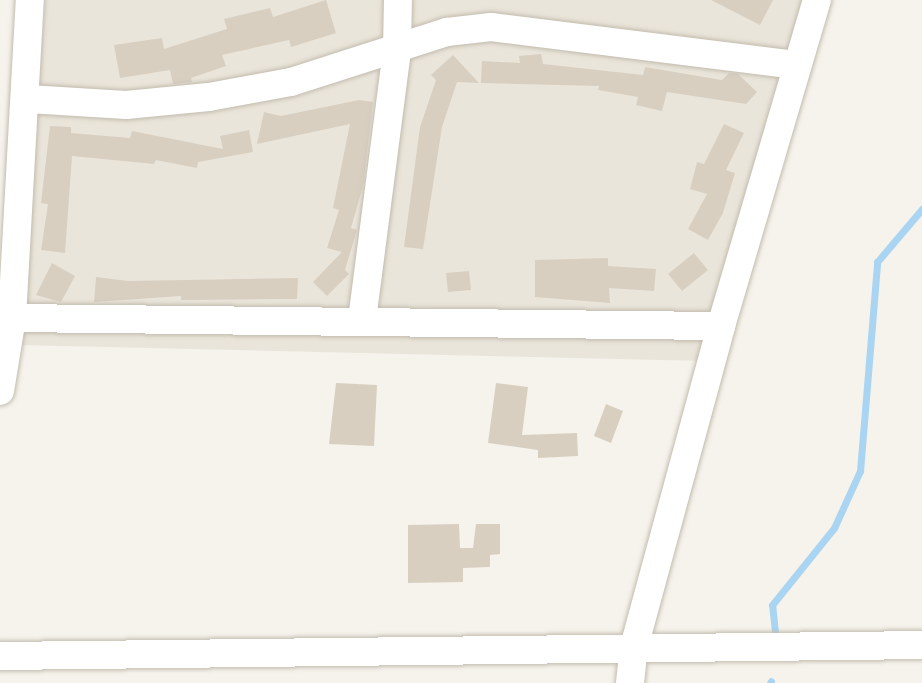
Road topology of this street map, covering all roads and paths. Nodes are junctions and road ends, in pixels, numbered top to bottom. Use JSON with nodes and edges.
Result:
{"nodes":[{"id":1,"x":30,"y":0,"type":"edge"},
{"id":2,"x":398,"y":0,"type":"edge"},
{"id":3,"x":817,"y":0,"type":"edge"},
{"id":4,"x":397,"y":50,"type":"junction"},
{"id":5,"x":798,"y":65,"type":"junction"},
{"id":6,"x":27,"y":99,"type":"junction"},
{"id":7,"x":12,"y":318,"type":"junction"},
{"id":8,"x":362,"y":320,"type":"junction"},
{"id":9,"x":721,"y":326,"type":"junction"},
{"id":10,"x":0,"y":391,"type":"edge"},
{"id":11,"x":922,"y":645,"type":"edge"},
{"id":12,"x":634,"y":647,"type":"junction"},
{"id":13,"x":0,"y":656,"type":"edge"},
{"id":14,"x":630,"y":683,"type":"edge"}],
"edges":[{"from":1,"to":6,"type":"street"},
{"from":2,"to":4,"type":"street"},
{"from":3,"to":5,"type":"street"},
{"from":4,"to":5,"type":"street"},
{"from":4,"to":6,"type":"street"},
{"from":4,"to":8,"type":"street"},
{"from":5,"to":9,"type":"street"},
{"from":6,"to":7,"type":"street"},
{"from":7,"to":8,"type":"street"},
{"from":7,"to":10,"type":"street"},
{"from":8,"to":9,"type":"street"},
{"from":9,"to":12,"type":"street"},
{"from":11,"to":12,"type":"street"},
{"from":12,"to":13,"type":"street"},
{"from":12,"to":14,"type":"street"}]}
